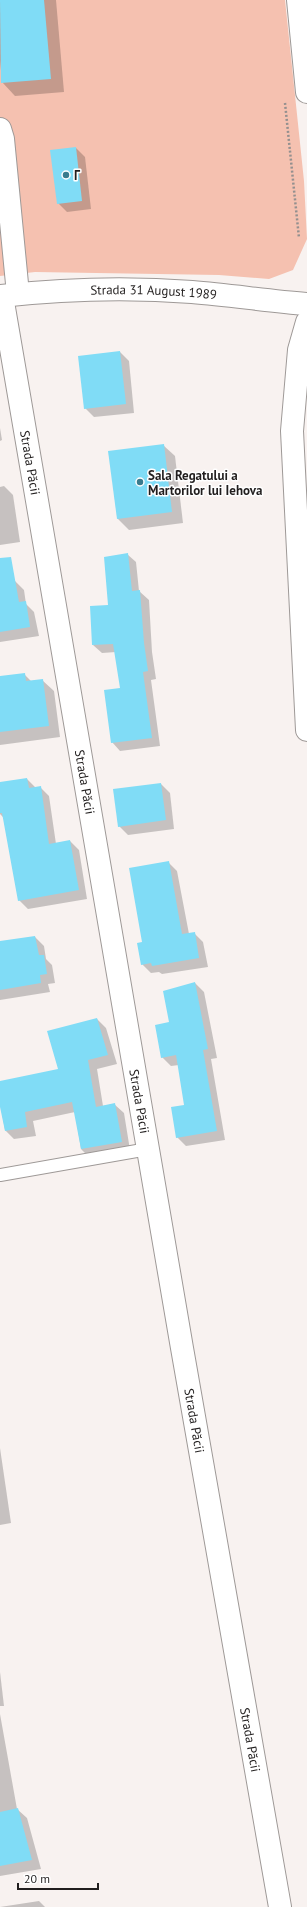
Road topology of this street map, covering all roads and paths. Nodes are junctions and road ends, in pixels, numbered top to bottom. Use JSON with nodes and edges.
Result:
{"nodes":[{"id":1,"x":298,"y":0,"type":"edge"},
{"id":2,"x":307,"y":92,"type":"edge"},
{"id":3,"x":284,"y":95,"type":"dead end"},
{"id":4,"x":0,"y":129,"type":"edge"},
{"id":5,"x":299,"y":238,"type":"dead end"},
{"id":6,"x":7,"y":296,"type":"edge"},
{"id":7,"x":307,"y":304,"type":"edge"},
{"id":8,"x":307,"y":322,"type":"edge"},
{"id":9,"x":307,"y":730,"type":"edge"},
{"id":10,"x":148,"y":1149,"type":"junction"},
{"id":11,"x":0,"y":1175,"type":"edge"},
{"id":12,"x":280,"y":1907,"type":"edge"}],
"edges":[{"from":1,"to":2,"type":"street"},
{"from":3,"to":5,"type":"path"},
{"from":4,"to":6,"type":"street","name":"Strada Păcii"},
{"from":6,"to":7,"type":"street","name":"Strada 31 August 1989"},
{"from":6,"to":10,"type":"street","name":"Strada Păcii"},
{"from":8,"to":9,"type":"street"},
{"from":10,"to":11,"type":"lane"},
{"from":10,"to":12,"type":"street","name":"Strada Păcii"}]}
